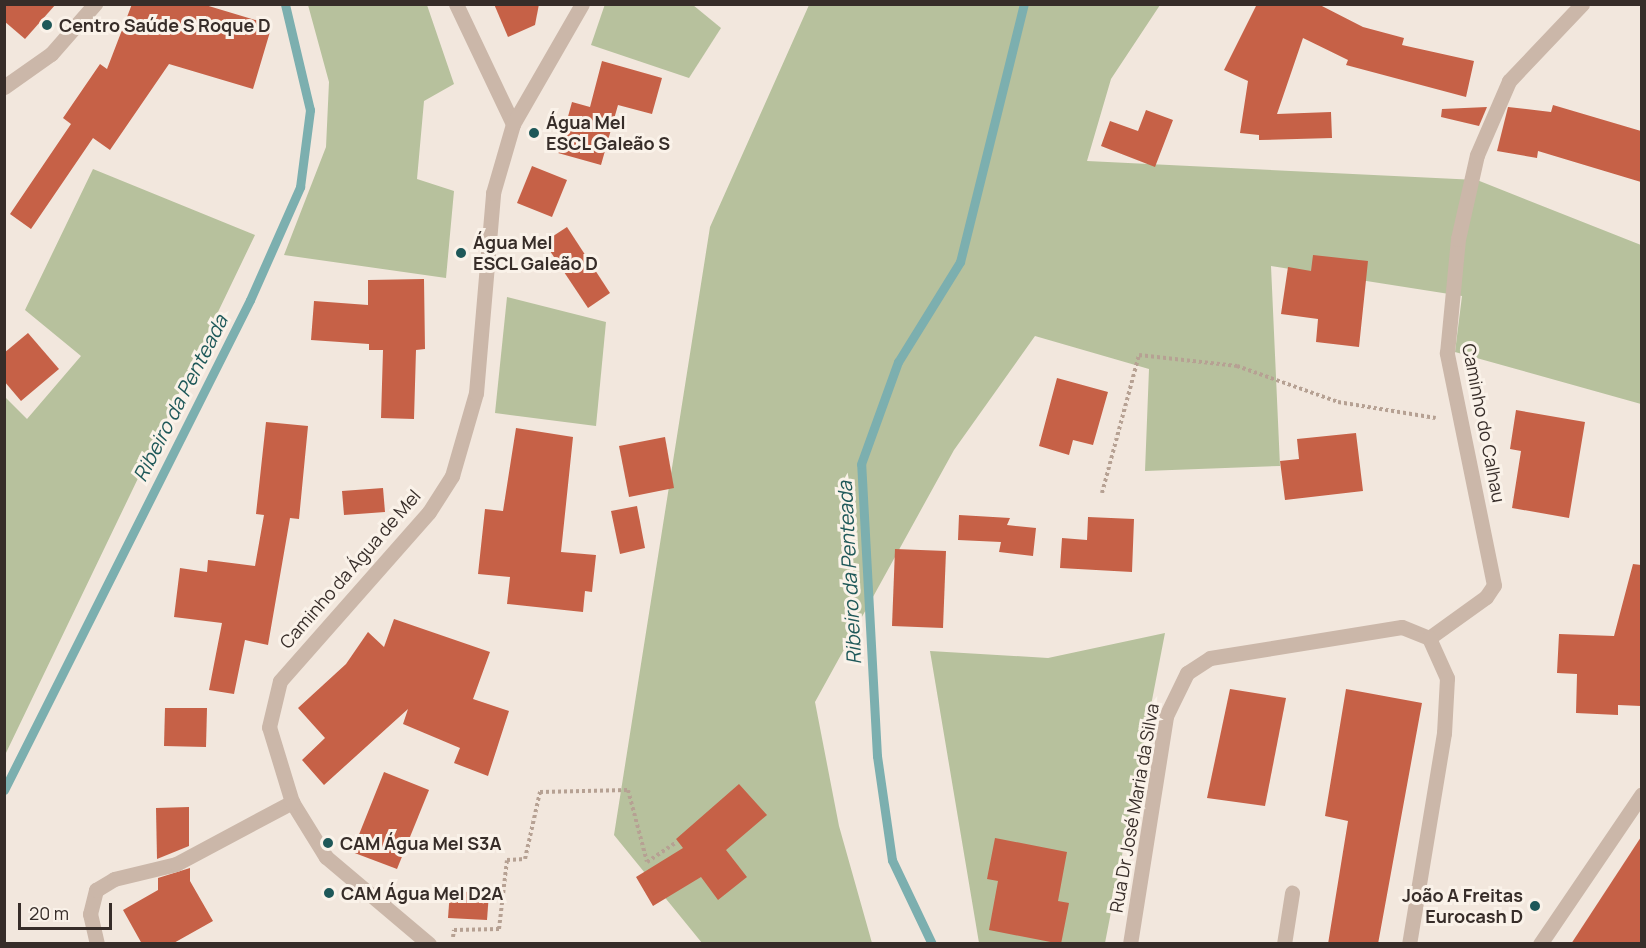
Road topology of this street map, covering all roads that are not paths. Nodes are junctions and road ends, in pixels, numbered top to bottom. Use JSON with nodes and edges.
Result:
{"nodes":[{"id":1,"x":95,"y":4,"type":"edge"},
{"id":2,"x":456,"y":4,"type":"edge"},
{"id":3,"x":582,"y":4,"type":"edge"},
{"id":4,"x":1582,"y":4,"type":"edge"},
{"id":5,"x":4,"y":87,"type":"edge"},
{"id":6,"x":513,"y":124,"type":"junction"},
{"id":7,"x":1429,"y":638,"type":"junction"},
{"id":8,"x":1641,"y":794,"type":"edge"},
{"id":9,"x":292,"y":802,"type":"junction"},
{"id":10,"x":1292,"y":893,"type":"dead end"},
{"id":11,"x":97,"y":944,"type":"edge"},
{"id":12,"x":429,"y":944,"type":"edge"},
{"id":13,"x":1130,"y":944,"type":"edge"},
{"id":14,"x":1284,"y":944,"type":"edge"},
{"id":15,"x":1409,"y":944,"type":"edge"},
{"id":16,"x":1540,"y":944,"type":"edge"}],
"edges":[{"from":1,"to":5,"type":"street"},
{"from":2,"to":6,"type":"street"},
{"from":3,"to":6,"type":"street","name":"Caminho da Água de Mel"},
{"from":4,"to":7,"type":"street","name":"Caminho do Calhau"},
{"from":6,"to":9,"type":"street","name":"Caminho da Água de Mel"},
{"from":7,"to":13,"type":"street","name":"Rua Dr José Maria da Silva"},
{"from":7,"to":15,"type":"street"},
{"from":8,"to":16,"type":"street"},
{"from":9,"to":11,"type":"street"},
{"from":9,"to":12,"type":"street","name":"Caminho da Água de Mel"},
{"from":10,"to":14,"type":"street"}]}
